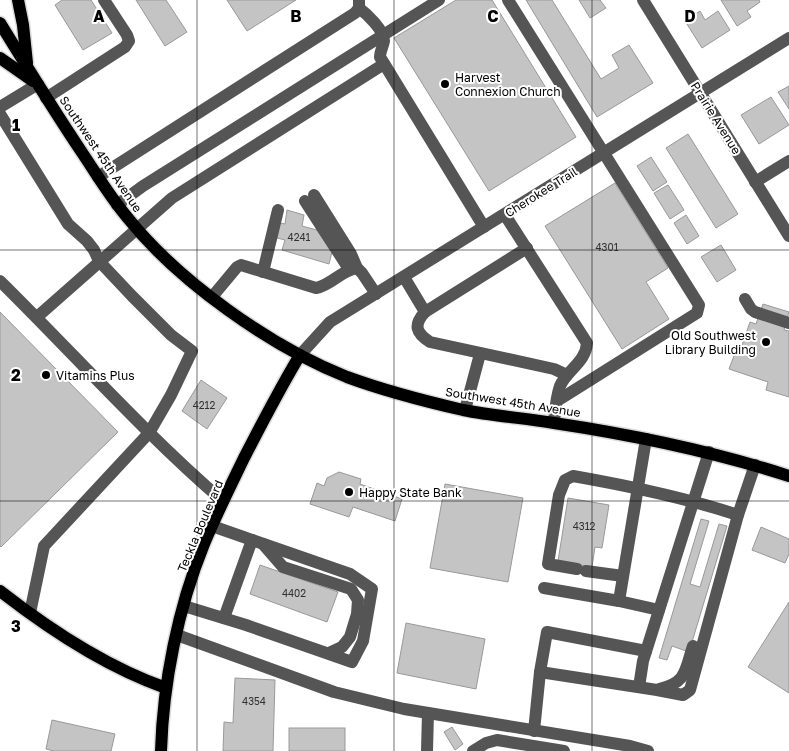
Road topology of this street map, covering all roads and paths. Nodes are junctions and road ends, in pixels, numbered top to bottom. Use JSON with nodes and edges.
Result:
{"nodes":[{"id":1,"x":18,"y":0,"type":"edge"},
{"id":2,"x":104,"y":0,"type":"edge"},
{"id":3,"x":439,"y":0,"type":"edge"},
{"id":4,"x":508,"y":0,"type":"edge"},
{"id":5,"x":643,"y":0,"type":"edge"},
{"id":6,"x":359,"y":4,"type":"edge"},
{"id":7,"x":0,"y":24,"type":"edge"},
{"id":8,"x":382,"y":36,"type":"junction"},
{"id":9,"x":789,"y":38,"type":"edge"},
{"id":10,"x":0,"y":58,"type":"edge"},
{"id":11,"x":384,"y":64,"type":"junction"},
{"id":12,"x":28,"y":68,"type":"junction"},
{"id":13,"x":38,"y":84,"type":"junction"},
{"id":14,"x":700,"y":93,"type":"junction"},
{"id":15,"x":46,"y":98,"type":"junction"},
{"id":16,"x":0,"y":107,"type":"edge"},
{"id":17,"x":0,"y":114,"type":"edge"},
{"id":18,"x":603,"y":153,"type":"junction"},
{"id":19,"x":789,"y":161,"type":"edge"},
{"id":20,"x":98,"y":177,"type":"junction"},
{"id":21,"x":755,"y":182,"type":"junction"},
{"id":22,"x":310,"y":198,"type":"dead end"},
{"id":23,"x":117,"y":205,"type":"junction"},
{"id":24,"x":278,"y":210,"type":"dead end"},
{"id":25,"x":505,"y":215,"type":"junction"},
{"id":26,"x":484,"y":227,"type":"junction"},
{"id":27,"x":136,"y":228,"type":"junction"},
{"id":28,"x":789,"y":236,"type":"edge"},
{"id":29,"x":526,"y":248,"type":"junction"},
{"id":30,"x":100,"y":261,"type":"junction"},
{"id":31,"x":353,"y":269,"type":"junction"},
{"id":32,"x":263,"y":272,"type":"junction"},
{"id":33,"x":404,"y":276,"type":"junction"},
{"id":34,"x":0,"y":281,"type":"edge"},
{"id":35,"x":376,"y":294,"type":"junction"},
{"id":36,"x":212,"y":296,"type":"junction"},
{"id":37,"x":745,"y":298,"type":"dead end"},
{"id":38,"x":425,"y":312,"type":"junction"},
{"id":39,"x":37,"y":317,"type":"junction"},
{"id":40,"x":789,"y":323,"type":"edge"},
{"id":41,"x":480,"y":354,"type":"junction"},
{"id":42,"x":300,"y":355,"type":"junction"},
{"id":43,"x":566,"y":375,"type":"junction"},
{"id":44,"x":557,"y":401,"type":"junction"},
{"id":45,"x":466,"y":410,"type":"junction"},
{"id":46,"x":554,"y":422,"type":"junction"},
{"id":47,"x":149,"y":433,"type":"junction"},
{"id":48,"x":646,"y":439,"type":"junction"},
{"id":49,"x":709,"y":452,"type":"junction"},
{"id":50,"x":755,"y":465,"type":"junction"},
{"id":51,"x":789,"y":476,"type":"edge"},
{"id":52,"x":637,"y":487,"type":"junction"},
{"id":53,"x":223,"y":501,"type":"junction"},
{"id":54,"x":695,"y":501,"type":"junction"},
{"id":55,"x":738,"y":515,"type":"junction"},
{"id":56,"x":212,"y":526,"type":"junction"},
{"id":57,"x":257,"y":542,"type":"junction"},
{"id":58,"x":623,"y":576,"type":"junction"},
{"id":59,"x":544,"y":588,"type":"dead end"},
{"id":60,"x":0,"y":591,"type":"edge"},
{"id":61,"x":619,"y":600,"type":"junction"},
{"id":62,"x":184,"y":606,"type":"junction"},
{"id":63,"x":659,"y":610,"type":"junction"},
{"id":64,"x":30,"y":613,"type":"junction"},
{"id":65,"x":224,"y":618,"type":"junction"},
{"id":66,"x":177,"y":636,"type":"junction"},
{"id":67,"x":646,"y":651,"type":"junction"},
{"id":68,"x":329,"y":654,"type":"junction"},
{"id":69,"x":540,"y":672,"type":"junction"},
{"id":70,"x":639,"y":687,"type":"junction"},
{"id":71,"x":166,"y":688,"type":"junction"},
{"id":72,"x":428,"y":713,"type":"junction"},
{"id":73,"x":534,"y":731,"type":"junction"},
{"id":74,"x":161,"y":751,"type":"edge"},
{"id":75,"x":426,"y":751,"type":"edge"},
{"id":76,"x":473,"y":751,"type":"edge"},
{"id":77,"x":564,"y":751,"type":"edge"},
{"id":78,"x":648,"y":751,"type":"edge"}],
"edges":[{"from":1,"to":12,"type":"main road"},
{"from":2,"to":15,"type":"street"},
{"from":3,"to":8,"type":"street"},
{"from":4,"to":18,"type":"street"},
{"from":5,"to":14,"type":"street","name":"Prairie Avenue"},
{"from":6,"to":8,"type":"street"},
{"from":6,"to":20,"type":"street"},
{"from":7,"to":12,"type":"main road","name":"Southwest 45th Avenue"},
{"from":8,"to":11,"type":"street"},
{"from":8,"to":23,"type":"street"},
{"from":9,"to":14,"type":"street","name":"Cherokee Trail"},
{"from":10,"to":13,"type":"main road"},
{"from":11,"to":26,"type":"street"},
{"from":11,"to":27,"type":"street"},
{"from":12,"to":13,"type":"main road","name":"Southwest 45th Avenue"},
{"from":13,"to":15,"type":"main road","name":"Southwest 45th Avenue"},
{"from":13,"to":16,"type":"street"},
{"from":14,"to":18,"type":"street","name":"Cherokee Trail"},
{"from":14,"to":21,"type":"street","name":"Prairie Avenue"},
{"from":15,"to":20,"type":"main road","name":"Southwest 45th Avenue"},
{"from":17,"to":30,"type":"street"},
{"from":18,"to":25,"type":"street","name":"Cherokee Trail"},
{"from":18,"to":44,"type":"street"},
{"from":19,"to":21,"type":"street"},
{"from":20,"to":23,"type":"main road","name":"Southwest 45th Avenue"},
{"from":21,"to":28,"type":"street","name":"Prairie Avenue"},
{"from":22,"to":31,"type":"street"},
{"from":23,"to":27,"type":"main road","name":"Southwest 45th Avenue"},
{"from":24,"to":32,"type":"street"},
{"from":25,"to":26,"type":"street","name":"Cherokee Trail"},
{"from":25,"to":29,"type":"street"},
{"from":26,"to":33,"type":"street","name":"Cherokee Trail"},
{"from":27,"to":30,"type":"street"},
{"from":27,"to":36,"type":"main road","name":"Southwest 45th Avenue"},
{"from":29,"to":38,"type":"street"},
{"from":29,"to":43,"type":"street"},
{"from":30,"to":39,"type":"street"},
{"from":30,"to":47,"type":"street"},
{"from":31,"to":32,"type":"street"},
{"from":31,"to":35,"type":"street"},
{"from":32,"to":36,"type":"street"},
{"from":33,"to":35,"type":"street","name":"Cherokee Trail"},
{"from":33,"to":38,"type":"street"},
{"from":34,"to":39,"type":"street"},
{"from":35,"to":42,"type":"street","name":"Cherokee Trail"},
{"from":36,"to":42,"type":"main road","name":"Southwest 45th Avenue"},
{"from":37,"to":40,"type":"street"},
{"from":38,"to":41,"type":"street"},
{"from":39,"to":47,"type":"street"},
{"from":41,"to":43,"type":"street"},
{"from":41,"to":45,"type":"street"},
{"from":42,"to":45,"type":"main road","name":"Southwest 45th Avenue"},
{"from":42,"to":53,"type":"main road","name":"Teckla Boulevard"},
{"from":43,"to":44,"type":"street"},
{"from":44,"to":46,"type":"street"},
{"from":45,"to":46,"type":"main road","name":"Southwest 45th Avenue"},
{"from":46,"to":48,"type":"main road","name":"Southwest 45th Avenue"},
{"from":47,"to":53,"type":"street"},
{"from":47,"to":64,"type":"street"},
{"from":48,"to":49,"type":"main road","name":"Southwest 45th Avenue"},
{"from":48,"to":52,"type":"street"},
{"from":49,"to":50,"type":"main road","name":"Southwest 45th Avenue"},
{"from":49,"to":54,"type":"street"},
{"from":50,"to":51,"type":"main road","name":"Southwest 45th Avenue"},
{"from":50,"to":55,"type":"street"},
{"from":52,"to":54,"type":"street"},
{"from":52,"to":58,"type":"street"},
{"from":52,"to":58,"type":"street"},
{"from":53,"to":56,"type":"main road","name":"Teckla Boulevard"},
{"from":54,"to":55,"type":"street"},
{"from":54,"to":63,"type":"street"},
{"from":55,"to":70,"type":"street"},
{"from":56,"to":57,"type":"street"},
{"from":56,"to":62,"type":"main road","name":"Teckla Boulevard"},
{"from":57,"to":65,"type":"street"},
{"from":57,"to":68,"type":"street"},
{"from":57,"to":68,"type":"street"},
{"from":58,"to":61,"type":"street"},
{"from":59,"to":61,"type":"street"},
{"from":60,"to":64,"type":"main road"},
{"from":61,"to":63,"type":"street"},
{"from":62,"to":65,"type":"street"},
{"from":62,"to":66,"type":"main road","name":"Teckla Boulevard"},
{"from":63,"to":67,"type":"street"},
{"from":64,"to":71,"type":"main road"},
{"from":65,"to":68,"type":"street"},
{"from":66,"to":71,"type":"main road","name":"Teckla Boulevard"},
{"from":66,"to":72,"type":"street"},
{"from":67,"to":69,"type":"street"},
{"from":67,"to":70,"type":"street"},
{"from":69,"to":70,"type":"street"},
{"from":69,"to":73,"type":"street"},
{"from":71,"to":74,"type":"main road","name":"Teckla Boulevard"},
{"from":72,"to":73,"type":"street"},
{"from":72,"to":75,"type":"street"},
{"from":73,"to":78,"type":"street"},
{"from":76,"to":77,"type":"street"}]}
